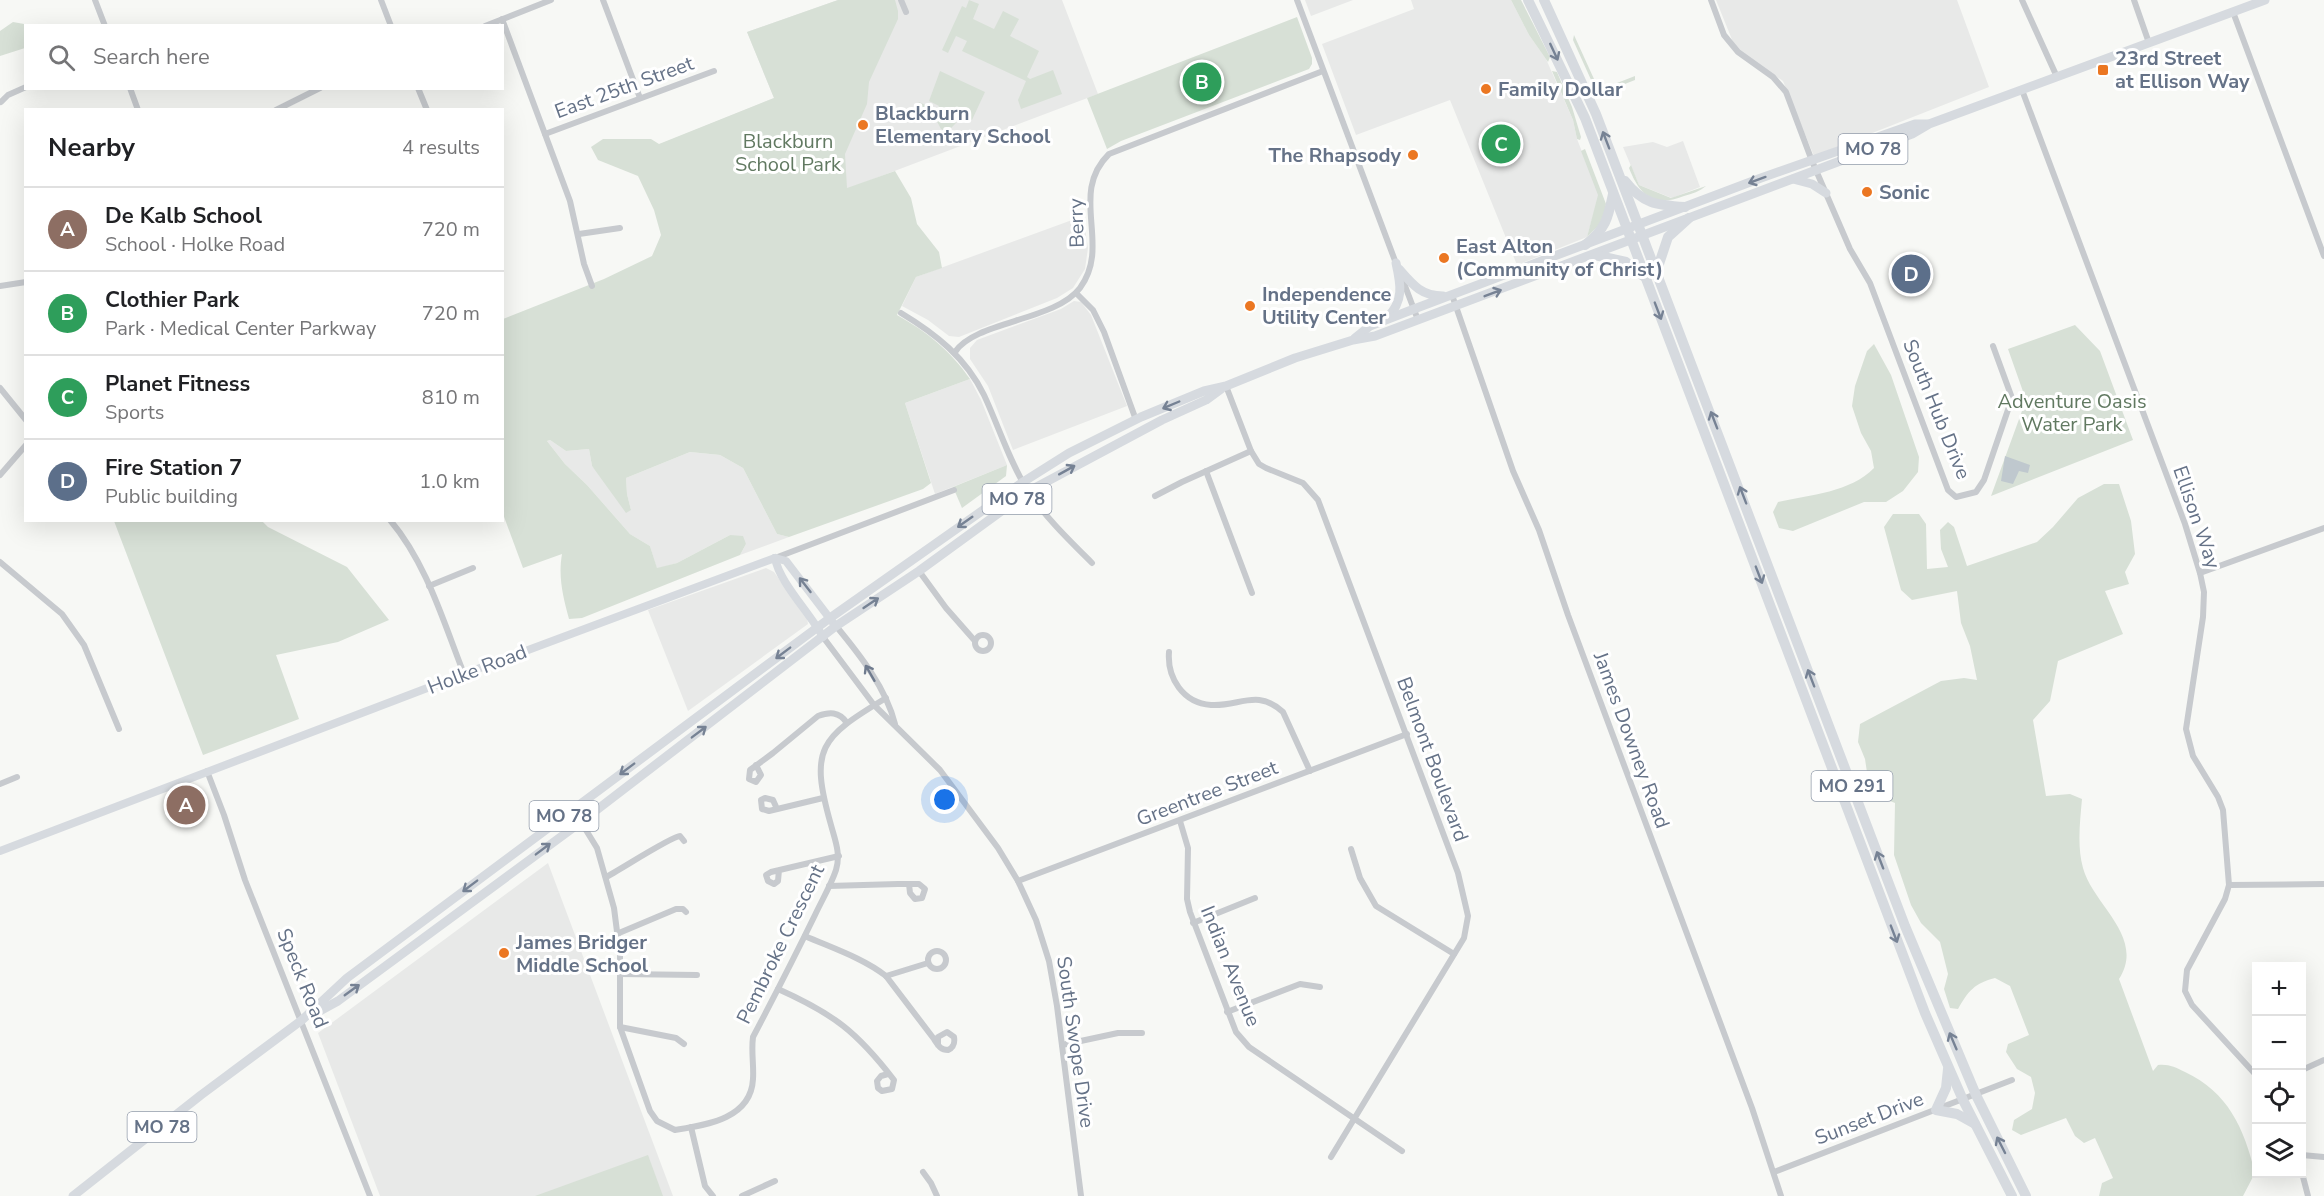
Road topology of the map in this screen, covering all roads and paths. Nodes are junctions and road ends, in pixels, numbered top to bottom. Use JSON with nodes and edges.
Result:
{"nodes":[{"id":1,"x":95,"y":0,"type":"edge"},
{"id":2,"x":381,"y":0,"type":"edge"},
{"id":3,"x":550,"y":0,"type":"edge"},
{"id":4,"x":603,"y":0,"type":"edge"},
{"id":5,"x":901,"y":0,"type":"edge"},
{"id":6,"x":1296,"y":0,"type":"edge"},
{"id":7,"x":1528,"y":0,"type":"edge"},
{"id":8,"x":1544,"y":0,"type":"edge"},
{"id":9,"x":1711,"y":0,"type":"edge"},
{"id":10,"x":2022,"y":0,"type":"edge"},
{"id":11,"x":2133,"y":0,"type":"edge"},
{"id":12,"x":2265,"y":0,"type":"edge"},
{"id":13,"x":906,"y":12,"type":"dead end"},
{"id":14,"x":2233,"y":12,"type":"junction"},
{"id":15,"x":502,"y":19,"type":"junction"},
{"id":16,"x":104,"y":24,"type":"edge"},
{"id":17,"x":390,"y":24,"type":"edge"},
{"id":18,"x":490,"y":24,"type":"edge"},
{"id":19,"x":504,"y":24,"type":"edge"},
{"id":20,"x":504,"y":24,"type":"edge"},
{"id":21,"x":2149,"y":43,"type":"junction"},
{"id":22,"x":1323,"y":70,"type":"junction"},
{"id":23,"x":714,"y":71,"type":"dead end"},
{"id":24,"x":2057,"y":77,"type":"junction"},
{"id":25,"x":24,"y":88,"type":"edge"},
{"id":26,"x":131,"y":90,"type":"edge"},
{"id":27,"x":316,"y":90,"type":"edge"},
{"id":28,"x":419,"y":90,"type":"edge"},
{"id":29,"x":2022,"y":90,"type":"junction"},
{"id":30,"x":640,"y":98,"type":"junction"},
{"id":31,"x":1,"y":102,"type":"edge"},
{"id":32,"x":137,"y":108,"type":"edge"},
{"id":33,"x":280,"y":108,"type":"edge"},
{"id":34,"x":426,"y":108,"type":"edge"},
{"id":35,"x":545,"y":134,"type":"junction"},
{"id":36,"x":1814,"y":166,"type":"junction"},
{"id":37,"x":1618,"y":171,"type":"junction"},
{"id":38,"x":1793,"y":179,"type":"junction"},
{"id":39,"x":1613,"y":193,"type":"junction"},
{"id":40,"x":1826,"y":193,"type":"junction"},
{"id":41,"x":1684,"y":207,"type":"junction"},
{"id":42,"x":1689,"y":218,"type":"junction"},
{"id":43,"x":1638,"y":224,"type":"junction"},
{"id":44,"x":620,"y":228,"type":"dead end"},
{"id":45,"x":1626,"y":229,"type":"junction"},
{"id":46,"x":579,"y":234,"type":"junction"},
{"id":47,"x":1643,"y":236,"type":"junction"},
{"id":48,"x":1630,"y":240,"type":"junction"},
{"id":49,"x":1585,"y":245,"type":"junction"},
{"id":50,"x":1595,"y":255,"type":"junction"},
{"id":51,"x":2324,"y":256,"type":"edge"},
{"id":52,"x":1397,"y":266,"type":"junction"},
{"id":53,"x":1657,"y":270,"type":"junction"},
{"id":54,"x":1646,"y":280,"type":"junction"},
{"id":55,"x":24,"y":282,"type":"edge"},
{"id":56,"x":0,"y":286,"type":"edge"},
{"id":57,"x":592,"y":286,"type":"dead end"},
{"id":58,"x":1076,"y":293,"type":"junction"},
{"id":59,"x":1452,"y":295,"type":"junction"},
{"id":60,"x":1456,"y":307,"type":"junction"},
{"id":61,"x":1414,"y":309,"type":"junction"},
{"id":62,"x":901,"y":313,"type":"dead end"},
{"id":63,"x":1418,"y":320,"type":"junction"},
{"id":64,"x":1385,"y":321,"type":"junction"},
{"id":65,"x":1353,"y":340,"type":"junction"},
{"id":66,"x":1993,"y":346,"type":"dead end"},
{"id":67,"x":955,"y":352,"type":"junction"},
{"id":68,"x":1226,"y":386,"type":"junction"},
{"id":69,"x":0,"y":388,"type":"edge"},
{"id":70,"x":24,"y":418,"type":"edge"},
{"id":71,"x":1136,"y":420,"type":"junction"},
{"id":72,"x":24,"y":447,"type":"edge"},
{"id":73,"x":1251,"y":451,"type":"junction"},
{"id":74,"x":1206,"y":471,"type":"junction"},
{"id":75,"x":0,"y":475,"type":"edge"},
{"id":76,"x":1023,"y":482,"type":"junction"},
{"id":77,"x":954,"y":490,"type":"dead end"},
{"id":78,"x":1029,"y":491,"type":"junction"},
{"id":79,"x":1155,"y":496,"type":"dead end"},
{"id":80,"x":392,"y":522,"type":"edge"},
{"id":81,"x":2324,"y":528,"type":"edge"},
{"id":82,"x":775,"y":558,"type":"junction"},
{"id":83,"x":0,"y":562,"type":"edge"},
{"id":84,"x":1092,"y":563,"type":"dead end"},
{"id":85,"x":473,"y":568,"type":"dead end"},
{"id":86,"x":919,"y":571,"type":"junction"},
{"id":87,"x":2200,"y":573,"type":"junction"},
{"id":88,"x":429,"y":586,"type":"junction"},
{"id":89,"x":1252,"y":593,"type":"dead end"},
{"id":90,"x":830,"y":618,"type":"junction"},
{"id":91,"x":836,"y":626,"type":"junction"},
{"id":92,"x":818,"y":627,"type":"junction"},
{"id":93,"x":823,"y":637,"type":"junction"},
{"id":94,"x":975,"y":641,"type":"dead end"},
{"id":95,"x":1169,"y":652,"type":"dead end"},
{"id":96,"x":464,"y":674,"type":"junction"},
{"id":97,"x":885,"y":698,"type":"junction"},
{"id":98,"x":874,"y":705,"type":"junction"},
{"id":99,"x":847,"y":723,"type":"junction"},
{"id":100,"x":895,"y":725,"type":"junction"},
{"id":101,"x":119,"y":729,"type":"dead end"},
{"id":102,"x":1407,"y":734,"type":"junction"},
{"id":103,"x":756,"y":765,"type":"dead end"},
{"id":104,"x":207,"y":771,"type":"junction"},
{"id":105,"x":1310,"y":771,"type":"junction"},
{"id":106,"x":17,"y":777,"type":"dead end"},
{"id":107,"x":0,"y":784,"type":"edge"},
{"id":108,"x":823,"y":798,"type":"junction"},
{"id":109,"x":777,"y":809,"type":"dead end"},
{"id":110,"x":1180,"y":821,"type":"junction"},
{"id":111,"x":581,"y":822,"type":"junction"},
{"id":112,"x":684,"y":841,"type":"dead end"},
{"id":113,"x":1351,"y":849,"type":"dead end"},
{"id":114,"x":0,"y":851,"type":"edge"},
{"id":115,"x":839,"y":856,"type":"junction"},
{"id":116,"x":779,"y":870,"type":"dead end"},
{"id":117,"x":606,"y":877,"type":"junction"},
{"id":118,"x":1018,"y":881,"type":"junction"},
{"id":119,"x":909,"y":884,"type":"dead end"},
{"id":120,"x":2324,"y":884,"type":"edge"},
{"id":121,"x":2229,"y":885,"type":"junction"},
{"id":122,"x":829,"y":886,"type":"junction"},
{"id":123,"x":1255,"y":898,"type":"dead end"},
{"id":124,"x":686,"y":912,"type":"dead end"},
{"id":125,"x":1193,"y":923,"type":"junction"},
{"id":126,"x":619,"y":933,"type":"junction"},
{"id":127,"x":805,"y":936,"type":"junction"},
{"id":128,"x":1454,"y":954,"type":"junction"},
{"id":129,"x":928,"y":963,"type":"dead end"},
{"id":130,"x":620,"y":974,"type":"junction"},
{"id":131,"x":697,"y":975,"type":"dead end"},
{"id":132,"x":886,"y":976,"type":"junction"},
{"id":133,"x":1320,"y":987,"type":"dead end"},
{"id":134,"x":778,"y":989,"type":"junction"},
{"id":135,"x":1227,"y":1012,"type":"junction"},
{"id":136,"x":302,"y":1020,"type":"junction"},
{"id":137,"x":620,"y":1027,"type":"junction"},
{"id":138,"x":1142,"y":1033,"type":"dead end"},
{"id":139,"x":684,"y":1044,"type":"dead end"},
{"id":140,"x":938,"y":1045,"type":"dead end"},
{"id":141,"x":1062,"y":1046,"type":"junction"},
{"id":142,"x":2324,"y":1060,"type":"edge"},
{"id":143,"x":1948,"y":1066,"type":"junction"},
{"id":144,"x":2306,"y":1068,"type":"edge"},
{"id":145,"x":2252,"y":1071,"type":"edge"},
{"id":146,"x":888,"y":1074,"type":"dead end"},
{"id":147,"x":2012,"y":1080,"type":"dead end"},
{"id":148,"x":1976,"y":1095,"type":"junction"},
{"id":149,"x":1963,"y":1100,"type":"junction"},
{"id":150,"x":1935,"y":1110,"type":"junction"},
{"id":151,"x":1355,"y":1119,"type":"junction"},
{"id":152,"x":1975,"y":1124,"type":"junction"},
{"id":153,"x":691,"y":1127,"type":"junction"},
{"id":154,"x":1402,"y":1151,"type":"dead end"},
{"id":155,"x":2306,"y":1155,"type":"edge"},
{"id":156,"x":1331,"y":1157,"type":"dead end"},
{"id":157,"x":2324,"y":1157,"type":"edge"},
{"id":158,"x":923,"y":1172,"type":"dead end"},
{"id":159,"x":1774,"y":1172,"type":"junction"},
{"id":160,"x":2303,"y":1178,"type":"edge"},
{"id":161,"x":775,"y":1181,"type":"dead end"},
{"id":162,"x":73,"y":1196,"type":"edge"},
{"id":163,"x":370,"y":1196,"type":"edge"},
{"id":164,"x":713,"y":1196,"type":"edge"},
{"id":165,"x":742,"y":1196,"type":"edge"},
{"id":166,"x":937,"y":1196,"type":"edge"},
{"id":167,"x":1081,"y":1196,"type":"edge"},
{"id":168,"x":1781,"y":1196,"type":"edge"},
{"id":169,"x":2012,"y":1196,"type":"edge"},
{"id":170,"x":2026,"y":1196,"type":"edge"},
{"id":171,"x":2308,"y":1196,"type":"edge"}],
"edges":[{"from":1,"to":16,"type":"street"},
{"from":2,"to":17,"type":"street"},
{"from":3,"to":15,"type":"street"},
{"from":4,"to":30,"type":"street"},
{"from":5,"to":13,"type":"street"},
{"from":6,"to":22,"type":"street"},
{"from":7,"to":39,"type":"highway","number":"MO 291","one_way":true},
{"from":37,"to":8,"type":"highway","number":"MO 291","one_way":true},
{"from":9,"to":36,"type":"street","name":"South Hub Drive"},
{"from":10,"to":24,"type":"street"},
{"from":11,"to":21,"type":"street"},
{"from":12,"to":14,"type":"main road","number":"MO 78"},
{"from":14,"to":21,"type":"main road","number":"MO 78"},
{"from":14,"to":51,"type":"street"},
{"from":15,"to":18,"type":"street"},
{"from":15,"to":19,"type":"street"},
{"from":20,"to":35,"type":"street"},
{"from":21,"to":24,"type":"main road","number":"MO 78"},
{"from":22,"to":52,"type":"street"},
{"from":22,"to":58,"type":"street","name":"Berry"},
{"from":23,"to":30,"type":"street","name":"East 25th Street"},
{"from":24,"to":29,"type":"main road","number":"MO 78"},
{"from":25,"to":31,"type":"street"},
{"from":26,"to":32,"type":"street"},
{"from":27,"to":33,"type":"street"},
{"from":28,"to":34,"type":"street"},
{"from":29,"to":36,"type":"main road","number":"MO 78"},
{"from":29,"to":87,"type":"street","name":"Ellison Way"},
{"from":30,"to":35,"type":"street","name":"East 25th Street"},
{"from":35,"to":46,"type":"street"},
{"from":36,"to":38,"type":"main road","number":"MO 78"},
{"from":36,"to":40,"type":"street","name":"South Hub Drive"},
{"from":36,"to":41,"type":"main road","number":"MO 78","one_way":true},
{"from":37,"to":41,"type":"highway"},
{"from":37,"to":43,"type":"highway","number":"MO 291"},
{"from":38,"to":40,"type":"main road"},
{"from":38,"to":42,"type":"main road","number":"MO 78"},
{"from":39,"to":45,"type":"highway","number":"MO 291"},
{"from":39,"to":49,"type":"highway"},
{"from":40,"to":66,"type":"street","name":"South Hub Drive"},
{"from":41,"to":43,"type":"main road","number":"MO 78"},
{"from":42,"to":47,"type":"main road","number":"MO 78"},
{"from":42,"to":53,"type":"highway"},
{"from":43,"to":45,"type":"main road","number":"MO 78"},
{"from":43,"to":47,"type":"highway","number":"MO 291"},
{"from":44,"to":46,"type":"street"},
{"from":45,"to":48,"type":"highway","number":"MO 291"},
{"from":45,"to":49,"type":"main road","number":"MO 78"},
{"from":46,"to":57,"type":"street"},
{"from":47,"to":48,"type":"main road","number":"MO 78"},
{"from":47,"to":53,"type":"highway","number":"MO 291"},
{"from":48,"to":50,"type":"main road","number":"MO 78"},
{"from":48,"to":54,"type":"highway","number":"MO 291"},
{"from":49,"to":59,"type":"main road","number":"MO 78"},
{"from":50,"to":54,"type":"highway"},
{"from":60,"to":50,"type":"main road","number":"MO 78","one_way":true},
{"from":52,"to":59,"type":"main road"},
{"from":52,"to":61,"type":"street"},
{"from":52,"to":64,"type":"main road"},
{"from":148,"to":53,"type":"highway","number":"MO 291","one_way":true},
{"from":54,"to":143,"type":"highway","number":"MO 291","one_way":true},
{"from":55,"to":56,"type":"street"},
{"from":58,"to":67,"type":"street"},
{"from":58,"to":71,"type":"street"},
{"from":59,"to":60,"type":"street","name":"James Downey Road"},
{"from":59,"to":61,"type":"main road","number":"MO 78"},
{"from":60,"to":63,"type":"main road","number":"MO 78"},
{"from":60,"to":159,"type":"street","name":"James Downey Road"},
{"from":61,"to":63,"type":"street"},
{"from":61,"to":64,"type":"main road","number":"MO 78"},
{"from":62,"to":67,"type":"street"},
{"from":63,"to":65,"type":"main road","number":"MO 78"},
{"from":64,"to":65,"type":"main road","number":"MO 78"},
{"from":65,"to":68,"type":"main road","number":"MO 78"},
{"from":67,"to":76,"type":"street"},
{"from":68,"to":71,"type":"main road","number":"MO 78","one_way":true},
{"from":68,"to":73,"type":"street","name":"Belmont Boulevard"},
{"from":78,"to":68,"type":"main road","number":"MO 78","one_way":true},
{"from":69,"to":70,"type":"street"},
{"from":71,"to":76,"type":"main road","number":"MO 78"},
{"from":72,"to":75,"type":"street"},
{"from":73,"to":74,"type":"street"},
{"from":73,"to":102,"type":"street","name":"Belmont Boulevard"},
{"from":74,"to":79,"type":"street"},
{"from":74,"to":89,"type":"street"},
{"from":76,"to":78,"type":"street"},
{"from":76,"to":90,"type":"main road","number":"MO 78","one_way":true},
{"from":77,"to":82,"type":"street","name":"Holke Road"},
{"from":78,"to":84,"type":"street"},
{"from":78,"to":86,"type":"main road","number":"MO 78"},
{"from":80,"to":88,"type":"street"},
{"from":81,"to":87,"type":"street"},
{"from":90,"to":82,"type":"street","one_way":true},
{"from":82,"to":92,"type":"street"},
{"from":82,"to":96,"type":"street","name":"Holke Road"},
{"from":83,"to":101,"type":"street"},
{"from":85,"to":88,"type":"street"},
{"from":91,"to":86,"type":"main road","number":"MO 78","one_way":true},
{"from":86,"to":94,"type":"street"},
{"from":87,"to":121,"type":"street","name":"Ellison Way"},
{"from":88,"to":96,"type":"street"},
{"from":90,"to":91,"type":"street"},
{"from":90,"to":92,"type":"main road","number":"MO 78"},
{"from":91,"to":93,"type":"main road","number":"MO 78"},
{"from":97,"to":91,"type":"street","name":"South Swope Drive","one_way":true},
{"from":92,"to":93,"type":"street"},
{"from":92,"to":136,"type":"main road","number":"MO 78","one_way":true},
{"from":93,"to":98,"type":"street","name":"South Swope Drive"},
{"from":111,"to":93,"type":"main road","number":"MO 78","one_way":true},
{"from":95,"to":105,"type":"street"},
{"from":96,"to":104,"type":"street","name":"Holke Road"},
{"from":97,"to":98,"type":"street","name":"Pembroke Crescent"},
{"from":97,"to":100,"type":"street","name":"South Swope Drive"},
{"from":98,"to":99,"type":"street","name":"Pembroke Crescent"},
{"from":98,"to":100,"type":"street","name":"South Swope Drive"},
{"from":99,"to":103,"type":"street"},
{"from":99,"to":108,"type":"street","name":"Pembroke Crescent"},
{"from":100,"to":118,"type":"street","name":"South Swope Drive"},
{"from":102,"to":105,"type":"street","name":"Greentree Street"},
{"from":102,"to":128,"type":"street","name":"Belmont Boulevard"},
{"from":104,"to":114,"type":"street","name":"Holke Road"},
{"from":104,"to":136,"type":"street","name":"Speck Road"},
{"from":105,"to":110,"type":"street","name":"Greentree Street"},
{"from":106,"to":107,"type":"street"},
{"from":108,"to":109,"type":"street"},
{"from":108,"to":115,"type":"street","name":"Pembroke Crescent"},
{"from":110,"to":118,"type":"street","name":"Greentree Street"},
{"from":110,"to":125,"type":"street","name":"Indian Avenue"},
{"from":111,"to":117,"type":"street"},
{"from":136,"to":111,"type":"main road","number":"MO 78","one_way":true},
{"from":112,"to":117,"type":"street"},
{"from":113,"to":128,"type":"street"},
{"from":115,"to":116,"type":"street"},
{"from":115,"to":122,"type":"street","name":"Pembroke Crescent"},
{"from":117,"to":126,"type":"street"},
{"from":118,"to":141,"type":"street","name":"South Swope Drive"},
{"from":119,"to":122,"type":"street"},
{"from":120,"to":121,"type":"street"},
{"from":121,"to":145,"type":"street","name":"Ellison Way"},
{"from":122,"to":127,"type":"street","name":"Pembroke Crescent"},
{"from":123,"to":125,"type":"street"},
{"from":124,"to":126,"type":"street"},
{"from":125,"to":135,"type":"street","name":"Indian Avenue"},
{"from":126,"to":130,"type":"street"},
{"from":127,"to":132,"type":"street"},
{"from":127,"to":134,"type":"street","name":"Pembroke Crescent"},
{"from":128,"to":151,"type":"street","name":"Belmont Boulevard"},
{"from":129,"to":132,"type":"street"},
{"from":130,"to":131,"type":"street"},
{"from":130,"to":137,"type":"street"},
{"from":132,"to":140,"type":"street"},
{"from":133,"to":135,"type":"street"},
{"from":134,"to":146,"type":"street"},
{"from":134,"to":153,"type":"street","name":"Pembroke Crescent"},
{"from":135,"to":151,"type":"street","name":"Indian Avenue"},
{"from":136,"to":162,"type":"main road","number":"MO 78"},
{"from":136,"to":163,"type":"street","name":"Speck Road"},
{"from":137,"to":139,"type":"street"},
{"from":137,"to":153,"type":"street"},
{"from":138,"to":141,"type":"street"},
{"from":141,"to":167,"type":"street","name":"South Swope Drive"},
{"from":142,"to":144,"type":"street"},
{"from":143,"to":149,"type":"highway","number":"MO 291"},
{"from":143,"to":150,"type":"highway"},
{"from":147,"to":148,"type":"street","name":"Sunset Drive"},
{"from":148,"to":149,"type":"street","name":"Sunset Drive"},
{"from":170,"to":148,"type":"highway","number":"MO 291","one_way":true},
{"from":149,"to":150,"type":"street","name":"Sunset Drive"},
{"from":149,"to":152,"type":"highway","number":"MO 291"},
{"from":150,"to":152,"type":"highway"},
{"from":150,"to":159,"type":"street","name":"Sunset Drive"},
{"from":151,"to":154,"type":"street","name":"Indian Avenue"},
{"from":151,"to":156,"type":"street","name":"Belmont Boulevard"},
{"from":152,"to":169,"type":"highway","number":"MO 291"},
{"from":153,"to":164,"type":"street"},
{"from":155,"to":157,"type":"street"},
{"from":158,"to":166,"type":"street"},
{"from":159,"to":168,"type":"street","name":"James Downey Road"},
{"from":160,"to":171,"type":"street"},
{"from":161,"to":165,"type":"street"}]}
